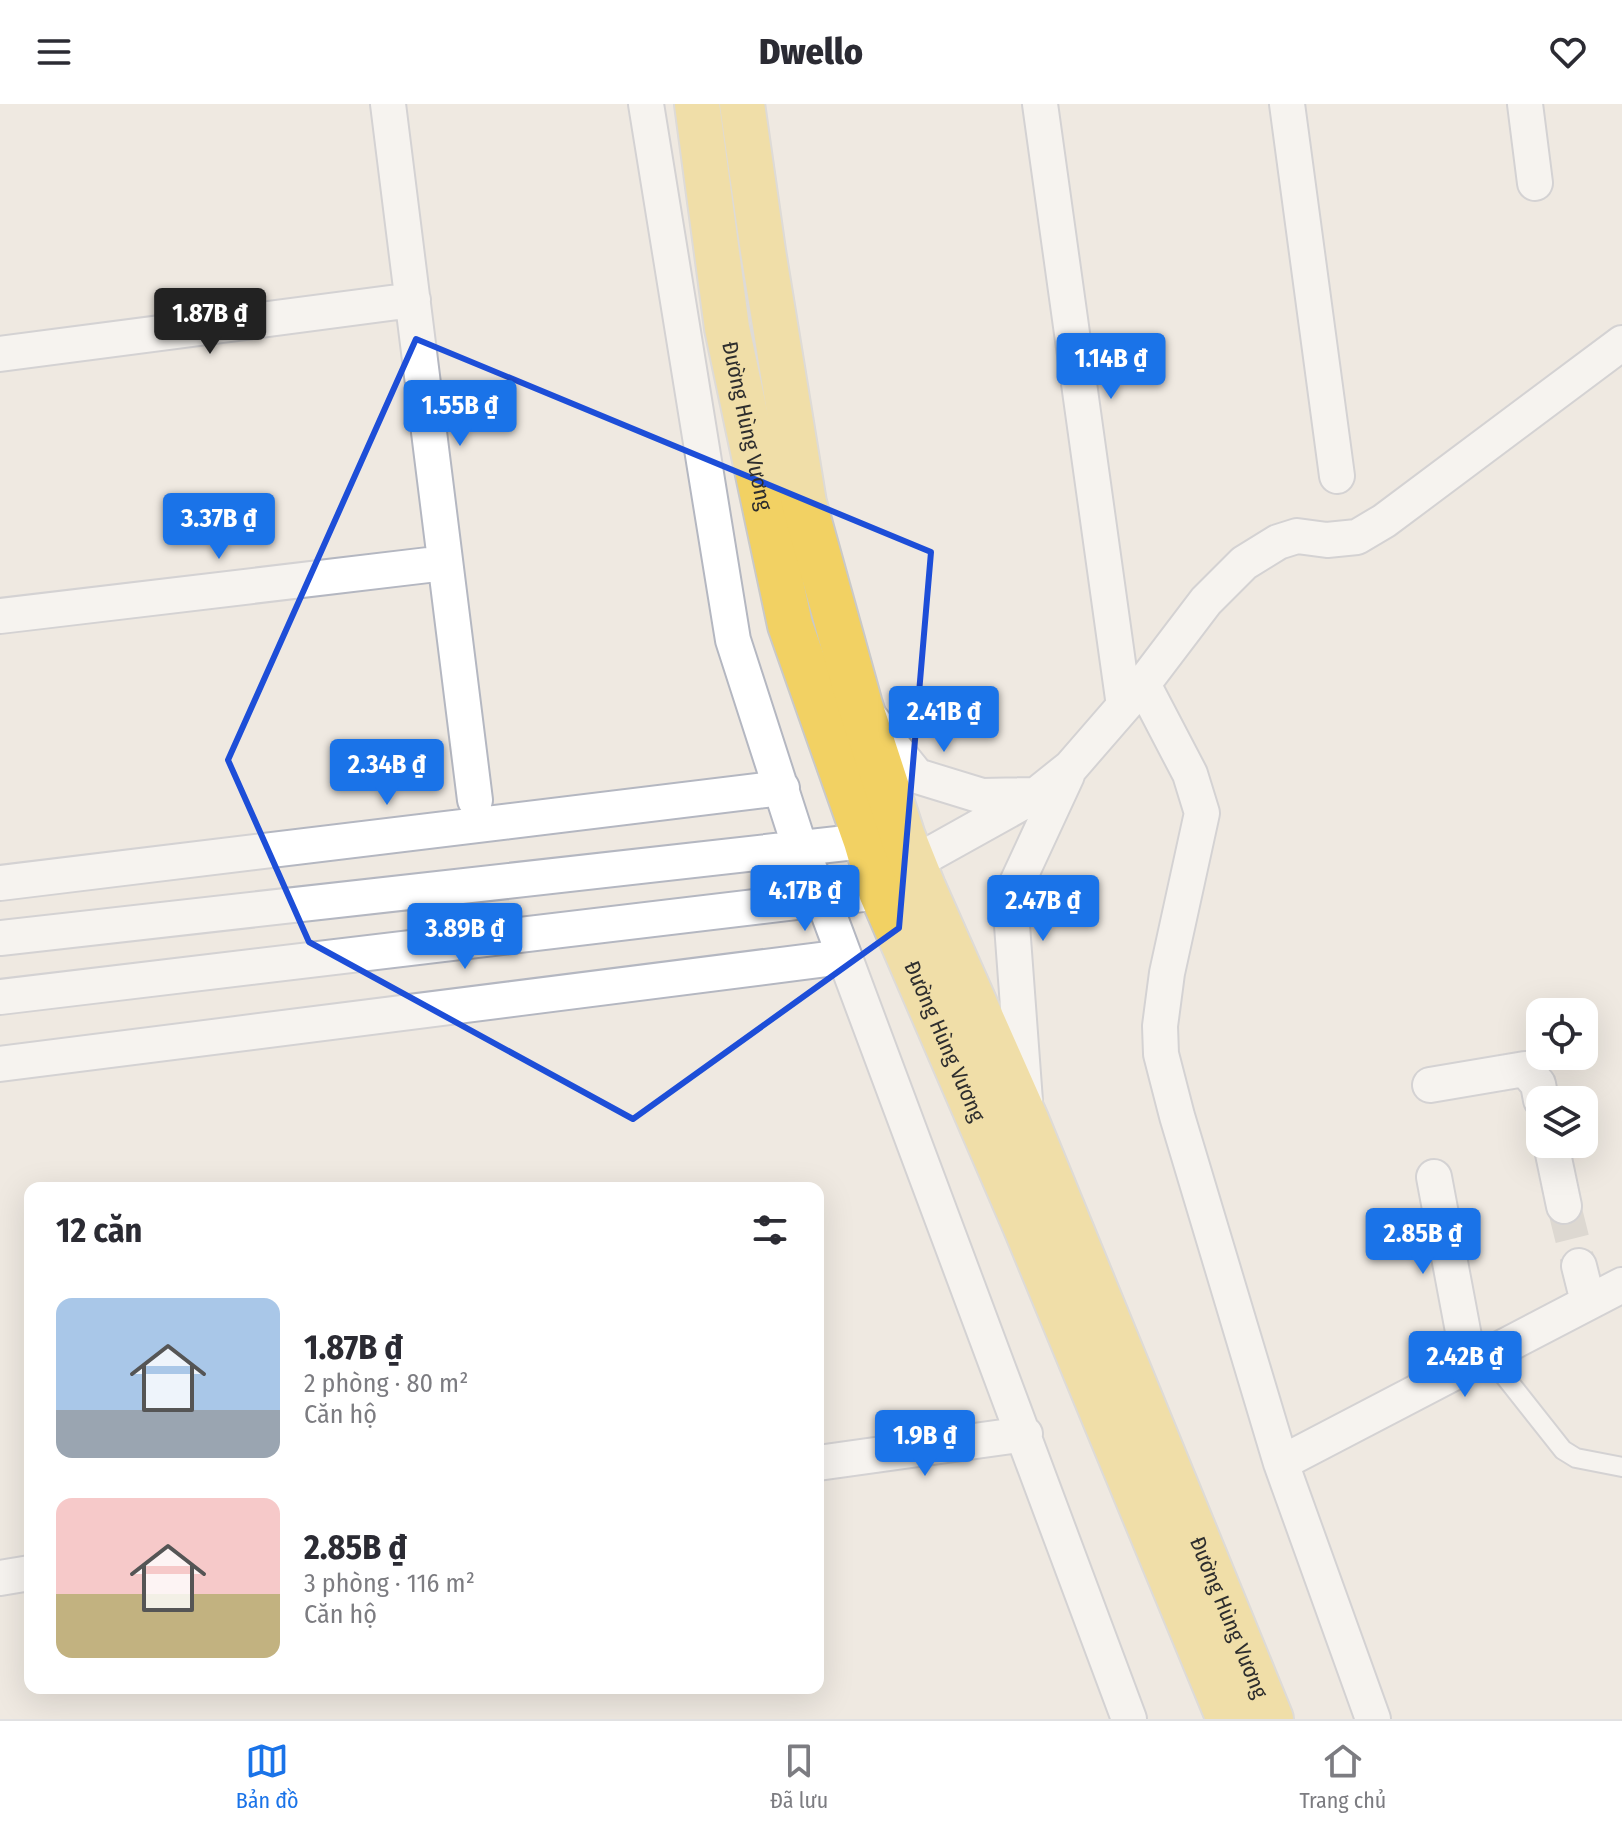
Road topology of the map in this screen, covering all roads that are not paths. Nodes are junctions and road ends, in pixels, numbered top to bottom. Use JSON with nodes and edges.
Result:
{"nodes":[{"id":1,"x":388,"y":104,"type":"edge"},
{"id":2,"x":646,"y":104,"type":"edge"},
{"id":3,"x":697,"y":104,"type":"edge"},
{"id":4,"x":742,"y":104,"type":"edge"},
{"id":5,"x":1040,"y":104,"type":"edge"},
{"id":6,"x":1287,"y":104,"type":"edge"},
{"id":7,"x":1525,"y":104,"type":"edge"},
{"id":8,"x":1535,"y":183,"type":"dead end"},
{"id":9,"x":413,"y":300,"type":"junction"},
{"id":10,"x":1622,"y":343,"type":"edge"},
{"id":11,"x":0,"y":354,"type":"edge"},
{"id":12,"x":1337,"y":476,"type":"dead end"},
{"id":13,"x":445,"y":563,"type":"junction"},
{"id":14,"x":0,"y":616,"type":"edge"},
{"id":15,"x":1134,"y":695,"type":"junction"},
{"id":16,"x":860,"y":705,"type":"junction"},
{"id":17,"x":1071,"y":767,"type":"junction"},
{"id":18,"x":782,"y":788,"type":"junction"},
{"id":19,"x":1036,"y":795,"type":"junction"},
{"id":20,"x":475,"y":800,"type":"dead end"},
{"id":21,"x":800,"y":848,"type":"junction"},
{"id":22,"x":898,"y":864,"type":"junction"},
{"id":23,"x":0,"y":883,"type":"edge"},
{"id":24,"x":823,"y":899,"type":"junction"},
{"id":25,"x":0,"y":938,"type":"edge"},
{"id":26,"x":843,"y":957,"type":"junction"},
{"id":27,"x":0,"y":997,"type":"edge"},
{"id":28,"x":0,"y":1064,"type":"edge"},
{"id":29,"x":1430,"y":1085,"type":"dead end"},
{"id":30,"x":1538,"y":1086,"type":"edge"},
{"id":31,"x":1027,"y":1122,"type":"junction"},
{"id":32,"x":1554,"y":1158,"type":"edge"},
{"id":33,"x":1434,"y":1177,"type":"dead end"},
{"id":34,"x":1564,"y":1206,"type":"tunnel mouth"},
{"id":35,"x":1579,"y":1266,"type":"tunnel mouth"},
{"id":36,"x":1622,"y":1285,"type":"edge"},
{"id":37,"x":1588,"y":1302,"type":"junction"},
{"id":38,"x":1478,"y":1359,"type":"junction"},
{"id":39,"x":1025,"y":1434,"type":"junction"},
{"id":40,"x":824,"y":1462,"type":"edge"},
{"id":41,"x":1281,"y":1463,"type":"junction"},
{"id":42,"x":1622,"y":1467,"type":"edge"},
{"id":43,"x":24,"y":1574,"type":"edge"},
{"id":44,"x":0,"y":1578,"type":"edge"},
{"id":45,"x":1129,"y":1719,"type":"edge"},
{"id":46,"x":1229,"y":1719,"type":"edge"},
{"id":47,"x":1271,"y":1719,"type":"edge"},
{"id":48,"x":1373,"y":1719,"type":"edge"}],
"edges":[{"from":1,"to":9,"type":"street"},
{"from":2,"to":18,"type":"street"},
{"from":3,"to":22,"type":"main road","name":"Đường Hùng Vương"},
{"from":4,"to":16,"type":"main road","name":"Đường Hùng Vương"},
{"from":5,"to":15,"type":"street"},
{"from":6,"to":12,"type":"street"},
{"from":7,"to":8,"type":"street"},
{"from":9,"to":11,"type":"street"},
{"from":9,"to":13,"type":"street"},
{"from":10,"to":15,"type":"street"},
{"from":13,"to":14,"type":"street"},
{"from":13,"to":20,"type":"street"},
{"from":15,"to":17,"type":"street"},
{"from":15,"to":41,"type":"street"},
{"from":16,"to":19,"type":"street"},
{"from":16,"to":22,"type":"main road","name":"Đường Hùng Vương"},
{"from":17,"to":19,"type":"street"},
{"from":17,"to":31,"type":"street"},
{"from":18,"to":21,"type":"street"},
{"from":18,"to":23,"type":"street"},
{"from":19,"to":22,"type":"street"},
{"from":21,"to":22,"type":"street"},
{"from":21,"to":24,"type":"street"},
{"from":21,"to":25,"type":"street"},
{"from":22,"to":24,"type":"street"},
{"from":22,"to":31,"type":"main road","name":"Đường Hùng Vương"},
{"from":22,"to":46,"type":"main road","name":"Đường Hùng Vương"},
{"from":24,"to":26,"type":"street"},
{"from":24,"to":27,"type":"street"},
{"from":26,"to":28,"type":"street"},
{"from":26,"to":39,"type":"street"},
{"from":29,"to":30,"type":"street"},
{"from":31,"to":47,"type":"main road","name":"Đường Hùng Vương"},
{"from":32,"to":34,"type":"street"},
{"from":33,"to":38,"type":"street"},
{"from":35,"to":37,"type":"street"},
{"from":36,"to":37,"type":"street"},
{"from":37,"to":38,"type":"street"},
{"from":38,"to":41,"type":"street"},
{"from":38,"to":42,"type":"lane"},
{"from":39,"to":40,"type":"street"},
{"from":39,"to":45,"type":"street"},
{"from":41,"to":48,"type":"street"},
{"from":43,"to":44,"type":"street"}]}
